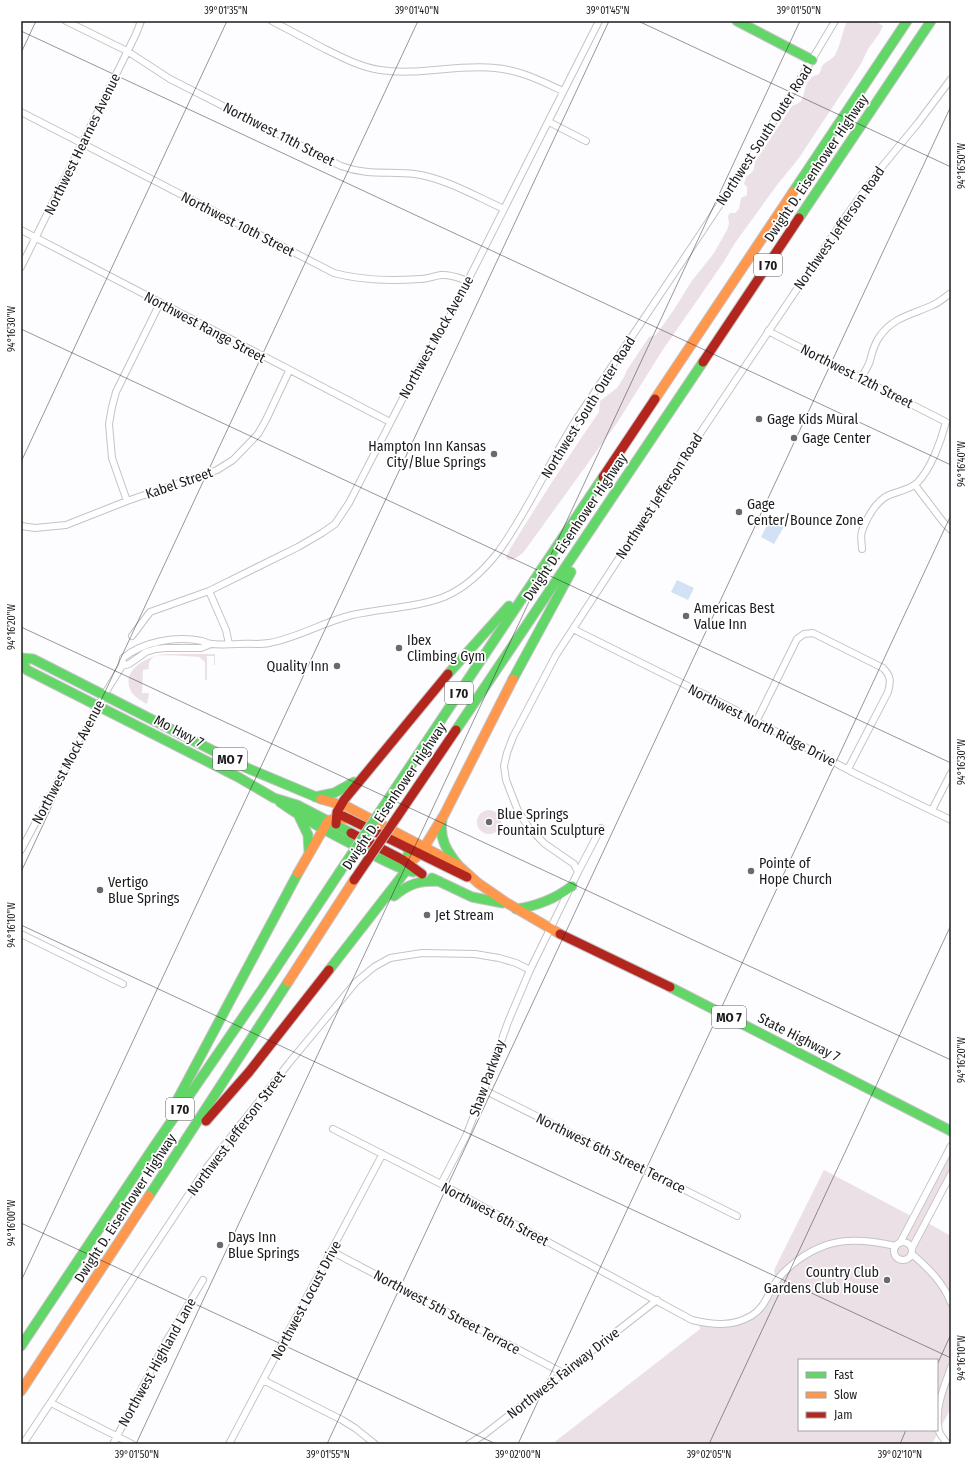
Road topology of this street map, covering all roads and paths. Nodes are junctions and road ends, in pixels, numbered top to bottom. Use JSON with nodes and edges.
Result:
{"nodes":[{"id":1,"x":66,"y":21,"type":"edge"},
{"id":2,"x":141,"y":21,"type":"edge"},
{"id":3,"x":272,"y":21,"type":"edge"},
{"id":4,"x":599,"y":21,"type":"edge"},
{"id":5,"x":737,"y":21,"type":"edge"},
{"id":6,"x":835,"y":21,"type":"edge"},
{"id":7,"x":907,"y":21,"type":"edge"},
{"id":8,"x":931,"y":21,"type":"edge"},
{"id":9,"x":127,"y":51,"type":"junction"},
{"id":10,"x":812,"y":60,"type":"junction"},
{"id":11,"x":951,"y":79,"type":"edge"},
{"id":12,"x":563,"y":91,"type":"junction"},
{"id":13,"x":21,"y":112,"type":"edge"},
{"id":14,"x":549,"y":122,"type":"junction"},
{"id":15,"x":586,"y":141,"type":"dead end"},
{"id":16,"x":83,"y":144,"type":"junction"},
{"id":17,"x":504,"y":210,"type":"junction"},
{"id":18,"x":21,"y":230,"type":"edge"},
{"id":19,"x":36,"y":238,"type":"junction"},
{"id":20,"x":21,"y":267,"type":"edge"},
{"id":21,"x":468,"y":281,"type":"junction"},
{"id":22,"x":951,"y":292,"type":"edge"},
{"id":23,"x":160,"y":303,"type":"junction"},
{"id":24,"x":768,"y":331,"type":"junction"},
{"id":25,"x":289,"y":371,"type":"junction"},
{"id":26,"x":861,"y":378,"type":"junction"},
{"id":27,"x":390,"y":422,"type":"junction"},
{"id":28,"x":915,"y":484,"type":"junction"},
{"id":29,"x":127,"y":501,"type":"junction"},
{"id":30,"x":604,"y":509,"type":"junction"},
{"id":31,"x":21,"y":526,"type":"edge"},
{"id":32,"x":951,"y":530,"type":"edge"},
{"id":33,"x":862,"y":549,"type":"dead end"},
{"id":34,"x":536,"y":575,"type":"junction"},
{"id":35,"x":209,"y":591,"type":"junction"},
{"id":36,"x":573,"y":629,"type":"junction"},
{"id":37,"x":132,"y":636,"type":"dead end"},
{"id":38,"x":229,"y":644,"type":"junction"},
{"id":39,"x":21,"y":660,"type":"edge"},
{"id":40,"x":104,"y":695,"type":"junction"},
{"id":41,"x":98,"y":705,"type":"junction"},
{"id":42,"x":756,"y":722,"type":"junction"},
{"id":43,"x":848,"y":769,"type":"junction"},
{"id":44,"x":951,"y":773,"type":"edge"},
{"id":45,"x":362,"y":777,"type":"junction"},
{"id":46,"x":315,"y":797,"type":"junction"},
{"id":47,"x":274,"y":798,"type":"junction"},
{"id":48,"x":932,"y":810,"type":"junction"},
{"id":49,"x":298,"y":814,"type":"junction"},
{"id":50,"x":444,"y":816,"type":"junction"},
{"id":51,"x":333,"y":818,"type":"junction"},
{"id":52,"x":951,"y":820,"type":"edge"},
{"id":53,"x":600,"y":828,"type":"dead end"},
{"id":54,"x":408,"y":848,"type":"junction"},
{"id":55,"x":21,"y":850,"type":"edge"},
{"id":56,"x":422,"y":850,"type":"junction"},
{"id":57,"x":308,"y":852,"type":"junction"},
{"id":58,"x":408,"y":863,"type":"junction"},
{"id":59,"x":458,"y":865,"type":"junction"},
{"id":60,"x":578,"y":872,"type":"junction"},
{"id":61,"x":438,"y":881,"type":"junction"},
{"id":62,"x":478,"y":883,"type":"junction"},
{"id":63,"x":572,"y":886,"type":"junction"},
{"id":64,"x":385,"y":898,"type":"junction"},
{"id":65,"x":507,"y":903,"type":"junction"},
{"id":66,"x":516,"y":909,"type":"junction"},
{"id":67,"x":550,"y":929,"type":"junction"},
{"id":68,"x":21,"y":934,"type":"edge"},
{"id":69,"x":530,"y":970,"type":"junction"},
{"id":70,"x":123,"y":984,"type":"dead end"},
{"id":71,"x":484,"y":1090,"type":"junction"},
{"id":72,"x":333,"y":1129,"type":"dead end"},
{"id":73,"x":951,"y":1131,"type":"edge"},
{"id":74,"x":951,"y":1146,"type":"edge"},
{"id":75,"x":153,"y":1148,"type":"junction"},
{"id":76,"x":382,"y":1155,"type":"junction"},
{"id":77,"x":172,"y":1160,"type":"junction"},
{"id":78,"x":951,"y":1174,"type":"edge"},
{"id":79,"x":441,"y":1184,"type":"junction"},
{"id":80,"x":737,"y":1216,"type":"dead end"},
{"id":81,"x":898,"y":1244,"type":"junction"},
{"id":82,"x":332,"y":1251,"type":"junction"},
{"id":83,"x":912,"y":1251,"type":"junction"},
{"id":84,"x":202,"y":1280,"type":"dead end"},
{"id":85,"x":657,"y":1300,"type":"junction"},
{"id":86,"x":951,"y":1303,"type":"edge"},
{"id":87,"x":21,"y":1346,"type":"edge"},
{"id":88,"x":951,"y":1367,"type":"edge"},
{"id":89,"x":563,"y":1373,"type":"junction"},
{"id":90,"x":263,"y":1380,"type":"junction"},
{"id":91,"x":21,"y":1391,"type":"edge"},
{"id":92,"x":51,"y":1403,"type":"junction"},
{"id":93,"x":117,"y":1437,"type":"junction"},
{"id":94,"x":23,"y":1444,"type":"edge"},
{"id":95,"x":113,"y":1444,"type":"edge"},
{"id":96,"x":132,"y":1444,"type":"edge"},
{"id":97,"x":229,"y":1444,"type":"edge"},
{"id":98,"x":375,"y":1444,"type":"edge"},
{"id":99,"x":469,"y":1444,"type":"edge"},
{"id":100,"x":947,"y":1444,"type":"edge"}],
"edges":[{"from":1,"to":9,"type":"street","name":"Northwest 11th Street"},
{"from":2,"to":9,"type":"street","name":"Northwest Hearnes Avenue"},
{"from":3,"to":12,"type":"street"},
{"from":4,"to":12,"type":"street","name":"Northwest Mock Avenue"},
{"from":5,"to":10,"type":"main road"},
{"from":6,"to":10,"type":"street","name":"Northwest South Outer Road"},
{"from":7,"to":34,"type":"main road","name":"Dwight D. Eisenhower Highway","number":"I 70"},
{"from":8,"to":30,"type":"main road","name":"Dwight D. Eisenhower Highway","number":"I 70"},
{"from":9,"to":16,"type":"street","name":"Northwest Hearnes Avenue"},
{"from":9,"to":17,"type":"street","name":"Northwest 11th Street"},
{"from":10,"to":38,"type":"street","name":"Northwest South Outer Road"},
{"from":11,"to":24,"type":"street","name":"Northwest Jefferson Road"},
{"from":12,"to":14,"type":"street","name":"Northwest Mock Avenue"},
{"from":13,"to":16,"type":"street","name":"Northwest 10th Street"},
{"from":14,"to":15,"type":"street"},
{"from":14,"to":17,"type":"street","name":"Northwest Mock Avenue"},
{"from":16,"to":19,"type":"street","name":"Northwest Hearnes Avenue"},
{"from":16,"to":21,"type":"street","name":"Northwest 10th Street"},
{"from":17,"to":21,"type":"street","name":"Northwest Mock Avenue"},
{"from":18,"to":19,"type":"street","name":"Northwest Range Street"},
{"from":19,"to":20,"type":"street","name":"Northwest Hearnes Avenue"},
{"from":19,"to":23,"type":"street","name":"Northwest Range Street"},
{"from":21,"to":27,"type":"street","name":"Northwest Mock Avenue"},
{"from":22,"to":26,"type":"street"},
{"from":23,"to":25,"type":"street","name":"Northwest Range Street"},
{"from":23,"to":29,"type":"street"},
{"from":24,"to":26,"type":"street","name":"Northwest 12th Street"},
{"from":24,"to":36,"type":"street","name":"Northwest Jefferson Road"},
{"from":25,"to":27,"type":"street","name":"Northwest Range Street"},
{"from":25,"to":29,"type":"street","name":"Kabel Street"},
{"from":26,"to":28,"type":"street","name":"Northwest 12th Street"},
{"from":27,"to":35,"type":"street","name":"Northwest Mock Avenue"},
{"from":28,"to":32,"type":"street"},
{"from":28,"to":33,"type":"street"},
{"from":29,"to":31,"type":"street","name":"Kabel Street"},
{"from":30,"to":50,"type":"main road"},
{"from":30,"to":77,"type":"main road","name":"Dwight D. Eisenhower Highway","number":"I 70","bridge":true},
{"from":34,"to":45,"type":"main road"},
{"from":34,"to":75,"type":"main road","name":"Dwight D. Eisenhower Highway","number":"I 70","bridge":true},
{"from":35,"to":37,"type":"street","name":"Northwest Mock Avenue"},
{"from":35,"to":38,"type":"street"},
{"from":36,"to":42,"type":"street","name":"Northwest North Ridge Drive"},
{"from":36,"to":60,"type":"street","name":"Northwest Jefferson Road"},
{"from":38,"to":40,"type":"street","name":"Northwest South Outer Road"},
{"from":39,"to":40,"type":"main road","name":"Mo Hwy 7","number":"MO 7"},
{"from":39,"to":41,"type":"main road","name":"Mo Hwy 7","number":"MO 7"},
{"from":40,"to":41,"type":"street","name":"Northwest Mock Avenue"},
{"from":40,"to":46,"type":"main road","name":"Mo Hwy 7","number":"MO 7"},
{"from":41,"to":47,"type":"main road","name":"Mo Hwy 7","number":"MO 7"},
{"from":41,"to":55,"type":"street","name":"Northwest Mock Avenue"},
{"from":42,"to":43,"type":"street","name":"Northwest North Ridge Drive"},
{"from":42,"to":43,"type":"street"},
{"from":43,"to":48,"type":"street","name":"Northwest North Ridge Drive"},
{"from":44,"to":48,"type":"street"},
{"from":45,"to":46,"type":"main road"},
{"from":45,"to":51,"type":"main road"},
{"from":46,"to":51,"type":"main road","number":"MO 7"},
{"from":47,"to":49,"type":"main road","number":"MO 7"},
{"from":47,"to":51,"type":"main road","name":"Mo Hwy 7","number":"MO 7"},
{"from":48,"to":52,"type":"street","name":"Northwest North Ridge Drive"},
{"from":49,"to":51,"type":"main road","number":"MO 7"},
{"from":49,"to":57,"type":"main road"},
{"from":50,"to":56,"type":"main road"},
{"from":50,"to":59,"type":"main road"},
{"from":51,"to":54,"type":"main road","number":"MO 7"},
{"from":51,"to":56,"type":"main road","number":"MO 7"},
{"from":51,"to":57,"type":"main road"},
{"from":51,"to":58,"type":"main road","number":"MO 7"},
{"from":51,"to":58,"type":"main road","number":"MO 7"},
{"from":53,"to":60,"type":"street"},
{"from":54,"to":56,"type":"main road","number":"MO 7"},
{"from":54,"to":58,"type":"main road"},
{"from":56,"to":58,"type":"main road"},
{"from":56,"to":59,"type":"main road","number":"MO 7"},
{"from":56,"to":62,"type":"main road","number":"MO 7"},
{"from":57,"to":75,"type":"main road"},
{"from":58,"to":61,"type":"main road","number":"MO 7"},
{"from":58,"to":64,"type":"main road"},
{"from":59,"to":62,"type":"main road","number":"MO 7"},
{"from":60,"to":63,"type":"street"},
{"from":61,"to":64,"type":"main road"},
{"from":61,"to":65,"type":"main road","number":"MO 7"},
{"from":62,"to":65,"type":"main road","number":"MO 7"},
{"from":63,"to":66,"type":"main road"},
{"from":63,"to":67,"type":"street"},
{"from":64,"to":77,"type":"main road"},
{"from":65,"to":66,"type":"main road","name":"State Highway 7","number":"MO 7"},
{"from":66,"to":67,"type":"main road","name":"State Highway 7","number":"MO 7"},
{"from":67,"to":69,"type":"street","name":"Shaw Parkway"},
{"from":67,"to":73,"type":"main road","name":"State Highway 7","number":"MO 7"},
{"from":68,"to":70,"type":"street"},
{"from":69,"to":71,"type":"street","name":"Shaw Parkway"},
{"from":69,"to":92,"type":"street","name":"Northwest Jefferson Street"},
{"from":71,"to":79,"type":"street","name":"Shaw Parkway"},
{"from":71,"to":80,"type":"street","name":"Northwest 6th Street Terrace"},
{"from":72,"to":76,"type":"street","name":"Northwest 6th Street"},
{"from":74,"to":81,"type":"street"},
{"from":75,"to":87,"type":"main road","name":"Dwight D. Eisenhower Highway","number":"I 70"},
{"from":76,"to":79,"type":"street","name":"Northwest 6th Street"},
{"from":76,"to":82,"type":"street","name":"Northwest Locust Drive"},
{"from":77,"to":91,"type":"main road","name":"Dwight D. Eisenhower Highway","number":"I 70"},
{"from":78,"to":83,"type":"street"},
{"from":79,"to":85,"type":"street","name":"Northwest 6th Street"},
{"from":81,"to":83,"type":"street"},
{"from":81,"to":83,"type":"street"},
{"from":81,"to":85,"type":"street","name":"Northwest 6th Street"},
{"from":82,"to":89,"type":"street","name":"Northwest 5th Street Terrace"},
{"from":82,"to":90,"type":"street","name":"Northwest Locust Drive"},
{"from":83,"to":86,"type":"street"},
{"from":84,"to":93,"type":"street","name":"Northwest Highland Lane"},
{"from":85,"to":89,"type":"street","name":"Northwest Fairway Drive"},
{"from":88,"to":100,"type":"street"},
{"from":89,"to":99,"type":"street","name":"Northwest Fairway Drive"},
{"from":90,"to":97,"type":"street","name":"Northwest Locust Drive"},
{"from":90,"to":98,"type":"street"},
{"from":92,"to":93,"type":"street"},
{"from":92,"to":94,"type":"street","name":"Northwest Jefferson Street"},
{"from":93,"to":95,"type":"street","name":"Northwest Highland Lane"},
{"from":93,"to":96,"type":"street"}]}
